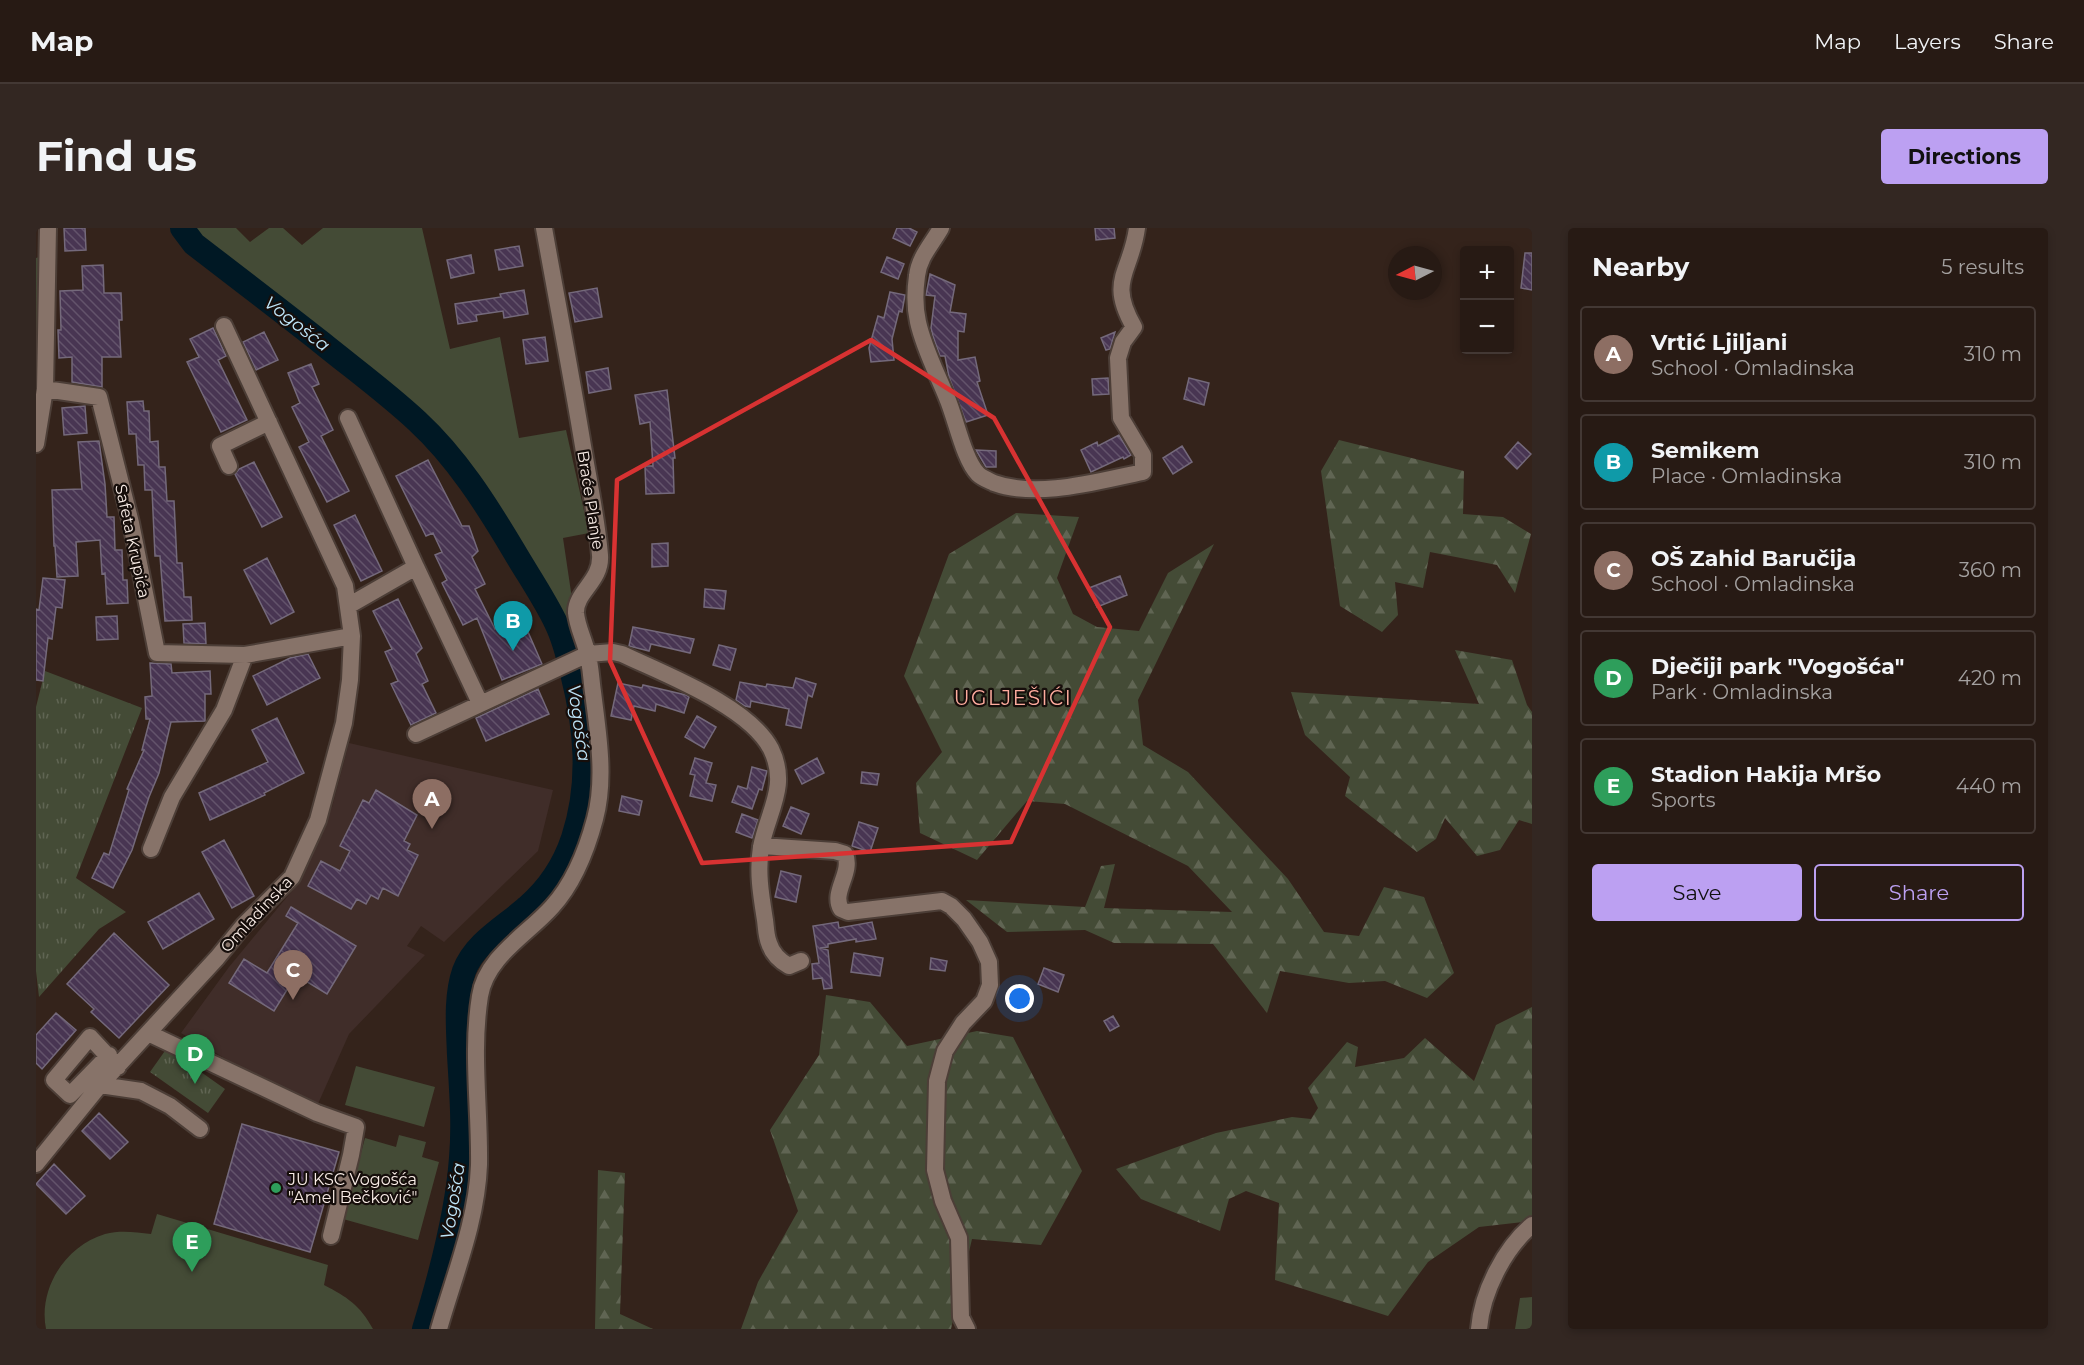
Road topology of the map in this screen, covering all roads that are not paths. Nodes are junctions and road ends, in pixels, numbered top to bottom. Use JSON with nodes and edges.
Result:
{"nodes":[{"id":1,"x":48,"y":228,"type":"edge"},
{"id":2,"x":544,"y":228,"type":"edge"},
{"id":3,"x":941,"y":228,"type":"edge"},
{"id":4,"x":1137,"y":228,"type":"edge"},
{"id":5,"x":224,"y":326,"type":"dead end"},
{"id":6,"x":45,"y":389,"type":"junction"},
{"id":7,"x":348,"y":418,"type":"dead end"},
{"id":8,"x":269,"y":422,"type":"junction"},
{"id":9,"x":36,"y":444,"type":"edge"},
{"id":10,"x":229,"y":466,"type":"dead end"},
{"id":11,"x":416,"y":567,"type":"junction"},
{"id":12,"x":348,"y":606,"type":"junction"},
{"id":13,"x":352,"y":636,"type":"junction"},
{"id":14,"x":245,"y":655,"type":"junction"},
{"id":15,"x":583,"y":657,"type":"junction"},
{"id":16,"x":480,"y":703,"type":"junction"},
{"id":17,"x":416,"y":734,"type":"dead end"},
{"id":18,"x":761,"y":846,"type":"junction"},
{"id":19,"x":152,"y":849,"type":"dead end"},
{"id":20,"x":801,"y":961,"type":"dead end"},
{"id":21,"x":148,"y":1033,"type":"junction"},
{"id":22,"x":100,"y":1086,"type":"junction"},
{"id":23,"x":200,"y":1129,"type":"dead end"},
{"id":24,"x":36,"y":1164,"type":"edge"},
{"id":25,"x":1532,"y":1225,"type":"edge"},
{"id":26,"x":331,"y":1236,"type":"dead end"},
{"id":27,"x":439,"y":1329,"type":"edge"},
{"id":28,"x":967,"y":1329,"type":"edge"},
{"id":29,"x":1479,"y":1329,"type":"edge"}],
"edges":[{"from":1,"to":6,"type":"street"},
{"from":2,"to":15,"type":"street","name":"Braće Planje"},
{"from":3,"to":4,"type":"street"},
{"from":5,"to":8,"type":"street","name":"Omladinska"},
{"from":6,"to":9,"type":"street"},
{"from":6,"to":14,"type":"street","name":"Safeta Krupića"},
{"from":7,"to":11,"type":"street"},
{"from":8,"to":10,"type":"street"},
{"from":8,"to":12,"type":"street","name":"Omladinska"},
{"from":11,"to":12,"type":"street"},
{"from":11,"to":16,"type":"street"},
{"from":12,"to":13,"type":"street","name":"Omladinska"},
{"from":13,"to":14,"type":"street","name":"Safeta Krupića"},
{"from":13,"to":21,"type":"street","name":"Omladinska"},
{"from":14,"to":19,"type":"street"},
{"from":15,"to":16,"type":"street"},
{"from":15,"to":18,"type":"street"},
{"from":15,"to":27,"type":"street","name":"Braće Planje"},
{"from":16,"to":17,"type":"street"},
{"from":18,"to":20,"type":"street"},
{"from":18,"to":28,"type":"street"},
{"from":21,"to":22,"type":"street","name":"Omladinska"},
{"from":21,"to":26,"type":"street"},
{"from":22,"to":23,"type":"street"},
{"from":22,"to":24,"type":"street","name":"Omladinska"},
{"from":25,"to":29,"type":"street"}]}
